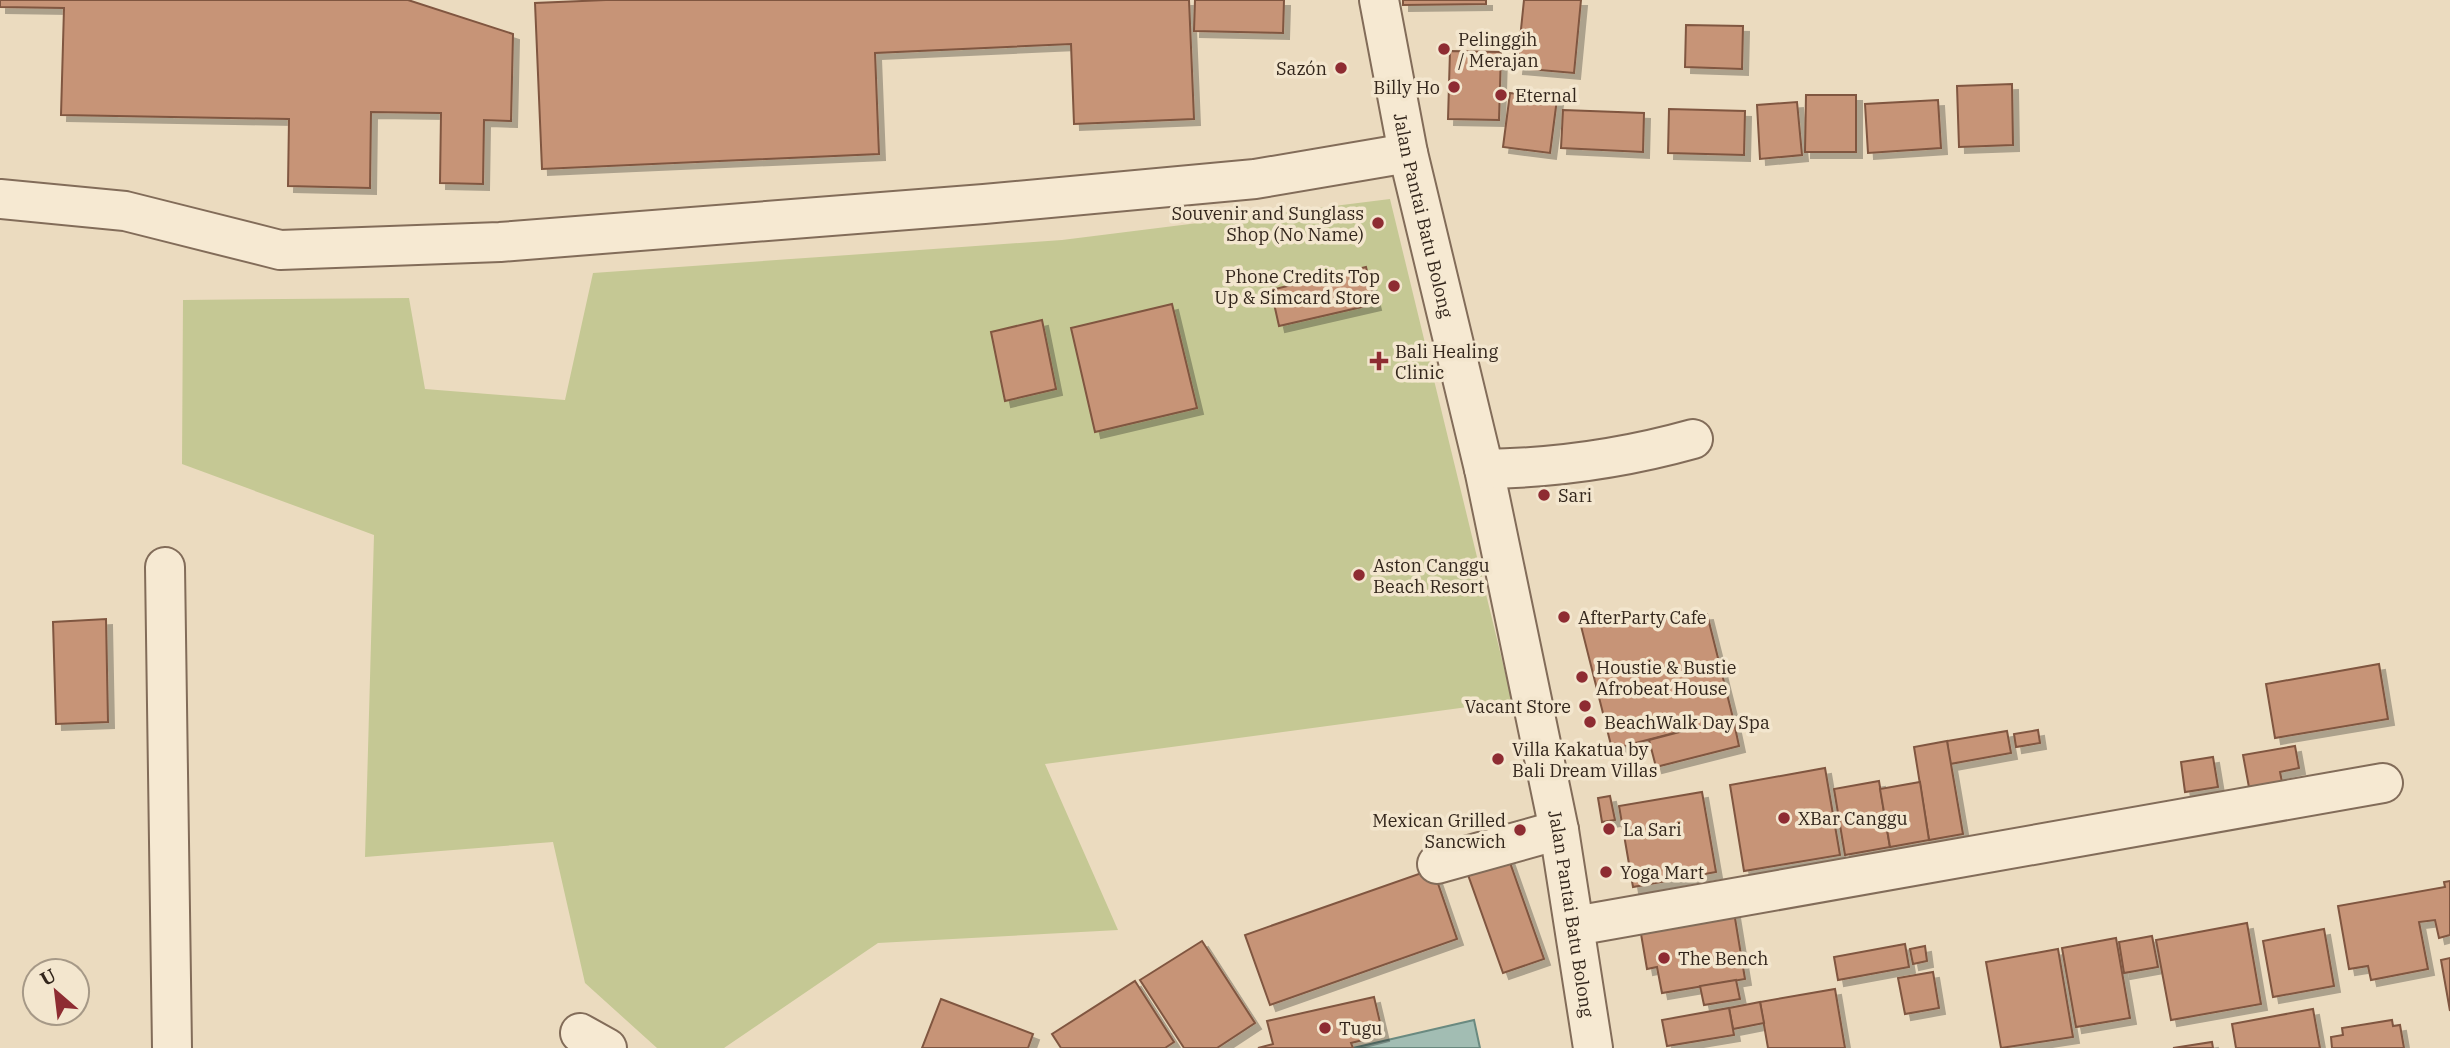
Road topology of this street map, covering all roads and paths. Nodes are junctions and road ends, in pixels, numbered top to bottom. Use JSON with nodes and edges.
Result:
{"nodes":[{"id":1,"x":1379,"y":0,"type":"edge"},
{"id":2,"x":1408,"y":153,"type":"junction"},
{"id":3,"x":0,"y":199,"type":"edge"},
{"id":4,"x":1693,"y":439,"type":"dead end"},
{"id":5,"x":1483,"y":470,"type":"junction"},
{"id":6,"x":165,"y":568,"type":"dead end"},
{"id":7,"x":2384,"y":783,"type":"dead end"},
{"id":8,"x":1559,"y":830,"type":"junction"},
{"id":9,"x":1437,"y":863,"type":"dead end"},
{"id":10,"x":1575,"y":926,"type":"junction"},
{"id":11,"x":172,"y":1048,"type":"edge"},
{"id":12,"x":1594,"y":1048,"type":"edge"}],
"edges":[{"from":1,"to":2,"type":"street","name":"Jalan Pantai Batu Bolong"},
{"from":2,"to":3,"type":"street"},
{"from":2,"to":5,"type":"street","name":"Jalan Pantai Batu Bolong"},
{"from":4,"to":5,"type":"street"},
{"from":5,"to":8,"type":"street","name":"Jalan Pantai Batu Bolong"},
{"from":6,"to":11,"type":"street"},
{"from":7,"to":10,"type":"street"},
{"from":8,"to":9,"type":"street"},
{"from":8,"to":10,"type":"street","name":"Jalan Pantai Batu Bolong"},
{"from":10,"to":12,"type":"street","name":"Jalan Pantai Batu Bolong"}]}
